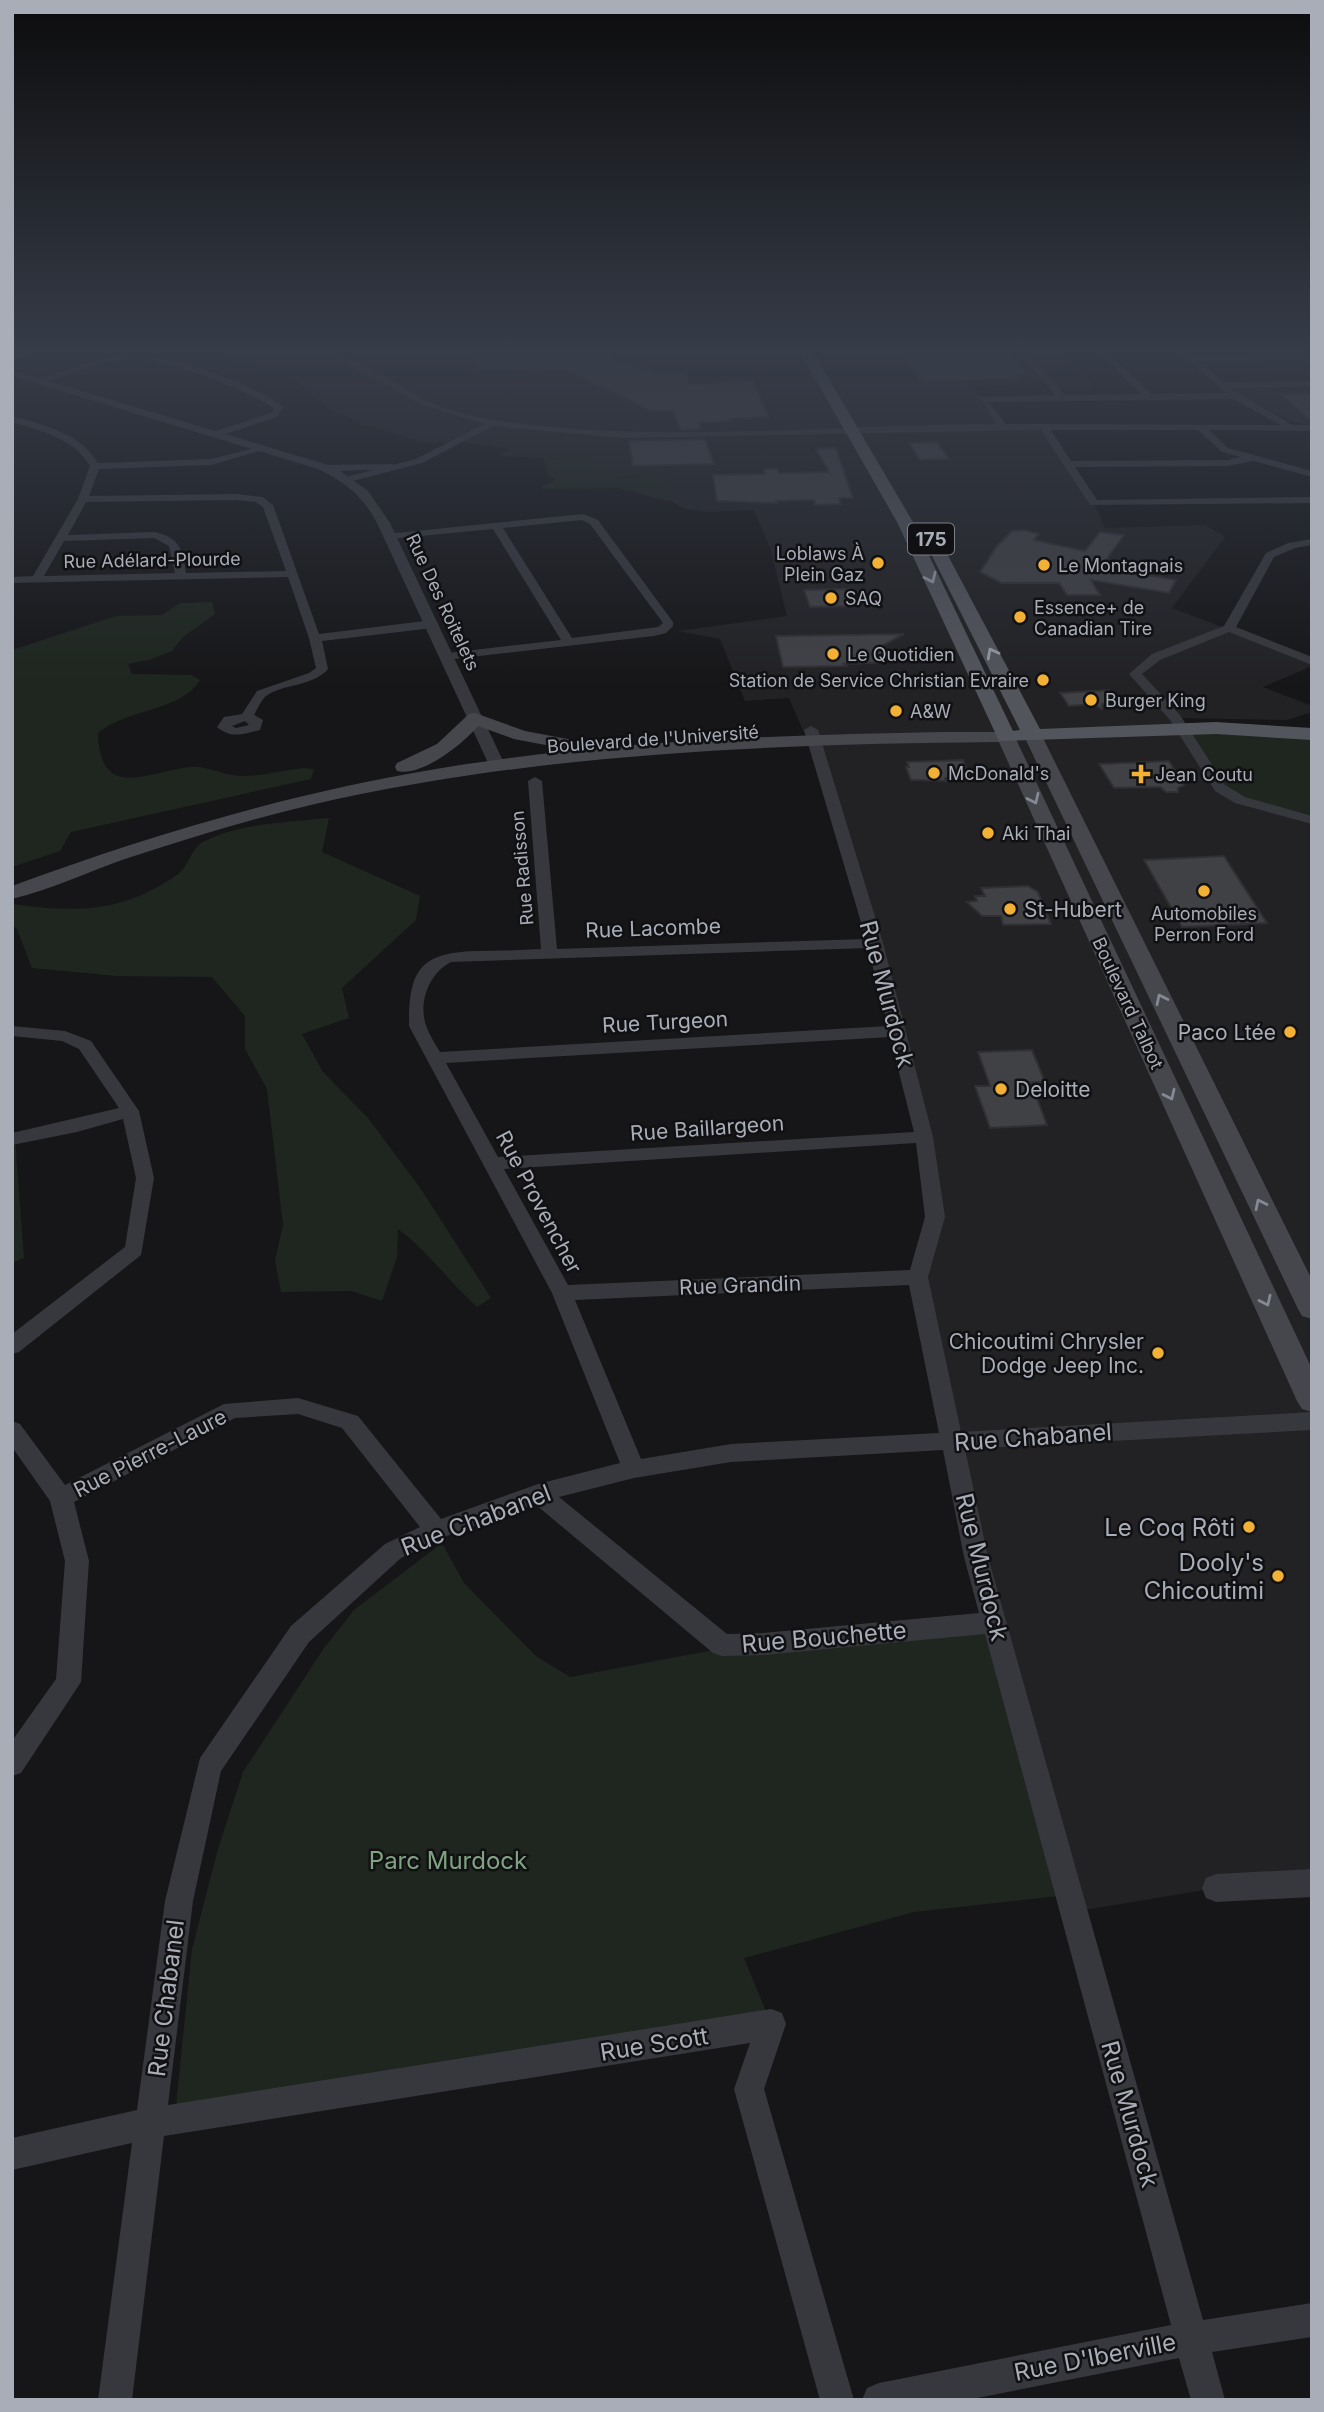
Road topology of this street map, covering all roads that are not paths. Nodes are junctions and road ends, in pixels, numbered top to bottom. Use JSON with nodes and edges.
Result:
{"nodes":[{"id":1,"x":89,"y":460,"type":"edge"},
{"id":2,"x":220,"y":460,"type":"edge"},
{"id":3,"x":298,"y":460,"type":"edge"},
{"id":4,"x":414,"y":460,"type":"edge"},
{"id":5,"x":868,"y":460,"type":"edge"},
{"id":6,"x":887,"y":460,"type":"edge"},
{"id":7,"x":1064,"y":460,"type":"edge"},
{"id":8,"x":1246,"y":460,"type":"edge"},
{"id":9,"x":1260,"y":460,"type":"edge"},
{"id":10,"x":1067,"y":464,"type":"junction"},
{"id":11,"x":95,"y":466,"type":"junction"},
{"id":12,"x":322,"y":467,"type":"junction"},
{"id":13,"x":391,"y":467,"type":"junction"},
{"id":14,"x":1312,"y":474,"type":"edge"},
{"id":15,"x":347,"y":478,"type":"junction"},
{"id":16,"x":364,"y":490,"type":"junction"},
{"id":17,"x":83,"y":499,"type":"junction"},
{"id":18,"x":1312,"y":500,"type":"edge"},
{"id":19,"x":495,"y":524,"type":"junction"},
{"id":20,"x":390,"y":536,"type":"junction"},
{"id":21,"x":60,"y":538,"type":"junction"},
{"id":22,"x":1312,"y":542,"type":"edge"},
{"id":23,"x":292,"y":574,"type":"junction"},
{"id":24,"x":181,"y":577,"type":"junction"},
{"id":25,"x":12,"y":580,"type":"edge"},
{"id":26,"x":36,"y":580,"type":"junction"},
{"id":27,"x":433,"y":624,"type":"junction"},
{"id":28,"x":1229,"y":628,"type":"junction"},
{"id":29,"x":315,"y":638,"type":"junction"},
{"id":30,"x":568,"y":642,"type":"junction"},
{"id":31,"x":448,"y":657,"type":"junction"},
{"id":32,"x":1312,"y":661,"type":"edge"},
{"id":33,"x":246,"y":717,"type":"dead end"},
{"id":34,"x":475,"y":718,"type":"junction"},
{"id":35,"x":1312,"y":723,"type":"edge"},
{"id":36,"x":1178,"y":724,"type":"junction"},
{"id":37,"x":1030,"y":730,"type":"junction"},
{"id":38,"x":1003,"y":731,"type":"junction"},
{"id":39,"x":1312,"y":734,"type":"edge"},
{"id":40,"x":813,"y":736,"type":"junction"},
{"id":41,"x":567,"y":744,"type":"junction"},
{"id":42,"x":494,"y":759,"type":"junction"},
{"id":43,"x":404,"y":767,"type":"junction"},
{"id":44,"x":535,"y":781,"type":"dead end"},
{"id":45,"x":1312,"y":820,"type":"edge"},
{"id":46,"x":12,"y":882,"type":"edge"},
{"id":47,"x":12,"y":893,"type":"edge"},
{"id":48,"x":875,"y":943,"type":"junction"},
{"id":49,"x":549,"y":952,"type":"junction"},
{"id":50,"x":434,"y":963,"type":"joint"},
{"id":51,"x":12,"y":1031,"type":"edge"},
{"id":52,"x":898,"y":1031,"type":"junction"},
{"id":53,"x":435,"y":1058,"type":"junction"},
{"id":54,"x":130,"y":1111,"type":"junction"},
{"id":55,"x":924,"y":1137,"type":"junction"},
{"id":56,"x":12,"y":1139,"type":"edge"},
{"id":57,"x":492,"y":1164,"type":"junction"},
{"id":58,"x":918,"y":1277,"type":"junction"},
{"id":59,"x":562,"y":1293,"type":"junction"},
{"id":60,"x":1312,"y":1309,"type":"edge"},
{"id":61,"x":12,"y":1346,"type":"edge"},
{"id":62,"x":1312,"y":1401,"type":"edge"},
{"id":63,"x":1312,"y":1421,"type":"edge"},
{"id":64,"x":12,"y":1430,"type":"edge"},
{"id":65,"x":951,"y":1442,"type":"junction"},
{"id":66,"x":634,"y":1469,"type":"junction"},
{"id":67,"x":537,"y":1493,"type":"junction"},
{"id":68,"x":61,"y":1498,"type":"junction"},
{"id":69,"x":436,"y":1530,"type":"junction"},
{"id":70,"x":996,"y":1622,"type":"junction"},
{"id":71,"x":12,"y":1764,"type":"edge"},
{"id":72,"x":1312,"y":1883,"type":"edge"},
{"id":73,"x":1216,"y":1888,"type":"dead end"},
{"id":74,"x":150,"y":2123,"type":"junction"},
{"id":75,"x":12,"y":2154,"type":"edge"},
{"id":76,"x":1312,"y":2320,"type":"edge"},
{"id":77,"x":1193,"y":2338,"type":"junction"},
{"id":78,"x":115,"y":2400,"type":"edge"},
{"id":79,"x":837,"y":2400,"type":"edge"},
{"id":80,"x":879,"y":2400,"type":"edge"},
{"id":81,"x":1208,"y":2400,"type":"edge"}],
"edges":[{"from":1,"to":11,"type":"street"},
{"from":2,"to":11,"type":"street"},
{"from":3,"to":12,"type":"street","name":"Rue Des Roitelets"},
{"from":4,"to":13,"type":"street"},
{"from":5,"to":38,"type":"main road","name":"Boulevard Talbot","number":"175","one_way":true},
{"from":37,"to":6,"type":"main road","name":"Boulevard Talbot","number":"175","one_way":true},
{"from":7,"to":10,"type":"street"},
{"from":8,"to":10,"type":"street"},
{"from":9,"to":14,"type":"street"},
{"from":10,"to":18,"type":"street"},
{"from":11,"to":17,"type":"street"},
{"from":12,"to":13,"type":"street"},
{"from":12,"to":15,"type":"street","name":"Rue Des Roitelets"},
{"from":13,"to":15,"type":"street"},
{"from":13,"to":16,"type":"street"},
{"from":15,"to":16,"type":"street","name":"Rue Des Roitelets"},
{"from":16,"to":20,"type":"street","name":"Rue Des Roitelets"},
{"from":17,"to":21,"type":"street"},
{"from":17,"to":23,"type":"street"},
{"from":19,"to":20,"type":"street"},
{"from":19,"to":30,"type":"street"},
{"from":19,"to":30,"type":"street"},
{"from":20,"to":27,"type":"street","name":"Rue Des Roitelets"},
{"from":21,"to":24,"type":"street"},
{"from":21,"to":26,"type":"street"},
{"from":22,"to":28,"type":"street"},
{"from":23,"to":24,"type":"street","name":"Rue Adélard-Plourde"},
{"from":23,"to":29,"type":"street"},
{"from":24,"to":26,"type":"street","name":"Rue Adélard-Plourde"},
{"from":25,"to":26,"type":"street","name":"Rue Adélard-Plourde"},
{"from":27,"to":29,"type":"street"},
{"from":27,"to":31,"type":"street","name":"Rue Des Roitelets"},
{"from":28,"to":32,"type":"street"},
{"from":28,"to":36,"type":"street"},
{"from":29,"to":33,"type":"street"},
{"from":30,"to":31,"type":"street"},
{"from":31,"to":34,"type":"street","name":"Rue Des Roitelets"},
{"from":34,"to":41,"type":"main road"},
{"from":34,"to":42,"type":"street","name":"Rue Des Roitelets"},
{"from":34,"to":43,"type":"main road"},
{"from":35,"to":36,"type":"main road","name":"Boulevard de l'Université"},
{"from":36,"to":37,"type":"main road","name":"Boulevard de l'Université"},
{"from":36,"to":39,"type":"main road","name":"Boulevard de l'Université"},
{"from":36,"to":45,"type":"street"},
{"from":37,"to":38,"type":"main road","name":"Boulevard de l'Université"},
{"from":60,"to":37,"type":"main road","name":"Boulevard Talbot","one_way":true},
{"from":38,"to":40,"type":"main road","name":"Boulevard de l'Université"},
{"from":38,"to":62,"type":"main road","name":"Boulevard Talbot","one_way":true},
{"from":40,"to":41,"type":"main road","name":"Boulevard de l'Université"},
{"from":40,"to":42,"type":"main road","name":"Boulevard de l'Université"},
{"from":40,"to":48,"type":"street","name":"Rue Murdock"},
{"from":41,"to":42,"type":"main road","name":"Boulevard de l'Université"},
{"from":42,"to":43,"type":"main road","name":"Boulevard de l'Université"},
{"from":42,"to":47,"type":"main road","name":"Boulevard de l'Université"},
{"from":43,"to":46,"type":"main road","name":"Boulevard de l'Université"},
{"from":44,"to":49,"type":"street","name":"Rue Radisson"},
{"from":48,"to":49,"type":"street","name":"Rue Lacombe"},
{"from":48,"to":52,"type":"street","name":"Rue Murdock"},
{"from":49,"to":50,"type":"street","name":"Rue Lacombe"},
{"from":50,"to":53,"type":"street","name":"Rue Provencher"},
{"from":51,"to":54,"type":"street"},
{"from":52,"to":53,"type":"street","name":"Rue Turgeon"},
{"from":52,"to":55,"type":"street","name":"Rue Murdock"},
{"from":53,"to":57,"type":"street","name":"Rue Provencher"},
{"from":54,"to":56,"type":"street"},
{"from":54,"to":61,"type":"street"},
{"from":55,"to":57,"type":"street","name":"Rue Baillargeon"},
{"from":55,"to":58,"type":"street","name":"Rue Murdock"},
{"from":57,"to":59,"type":"street","name":"Rue Provencher"},
{"from":58,"to":59,"type":"street","name":"Rue Grandin"},
{"from":58,"to":65,"type":"street","name":"Rue Murdock"},
{"from":59,"to":66,"type":"street","name":"Rue Provencher"},
{"from":63,"to":65,"type":"street","name":"Rue Chabanel"},
{"from":64,"to":68,"type":"street"},
{"from":65,"to":66,"type":"street","name":"Rue Chabanel"},
{"from":65,"to":70,"type":"street","name":"Rue Murdock"},
{"from":66,"to":67,"type":"street","name":"Rue Chabanel"},
{"from":67,"to":69,"type":"street","name":"Rue Chabanel"},
{"from":67,"to":70,"type":"street","name":"Rue Bouchette"},
{"from":68,"to":69,"type":"street","name":"Rue Pierre-Laure"},
{"from":68,"to":71,"type":"street"},
{"from":69,"to":74,"type":"street","name":"Rue Chabanel"},
{"from":70,"to":77,"type":"street","name":"Rue Murdock"},
{"from":72,"to":73,"type":"street"},
{"from":74,"to":75,"type":"street"},
{"from":74,"to":78,"type":"street","name":"Rue Chabanel"},
{"from":74,"to":79,"type":"street","name":"Rue Scott"},
{"from":76,"to":77,"type":"street","name":"Rue D'Iberville"},
{"from":77,"to":80,"type":"street","name":"Rue D'Iberville"},
{"from":77,"to":81,"type":"street","name":"Rue Murdock"}]}
